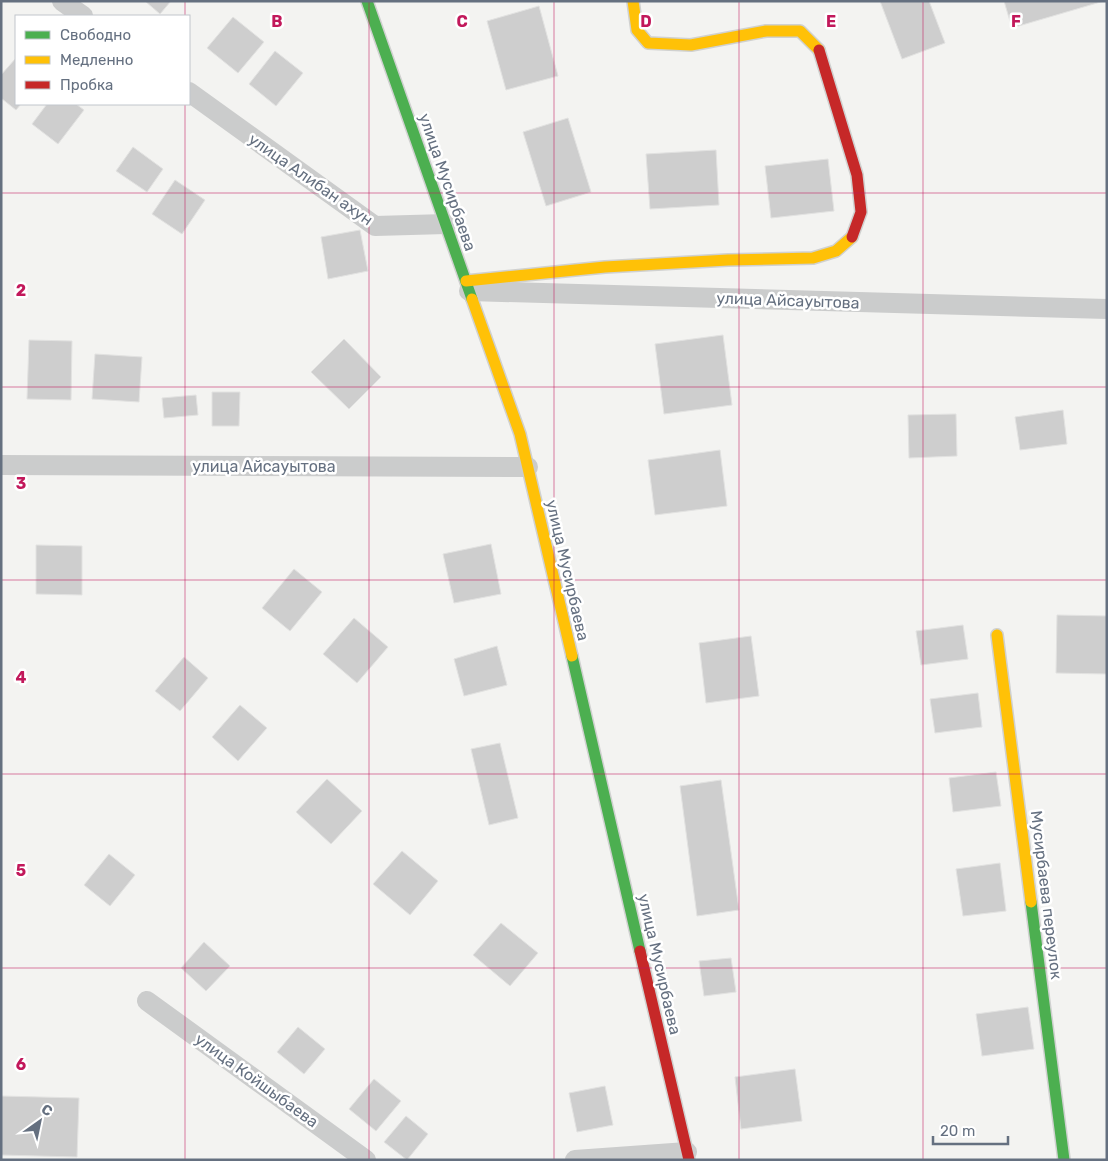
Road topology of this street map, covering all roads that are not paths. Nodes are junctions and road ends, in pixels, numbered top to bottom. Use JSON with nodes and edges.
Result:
{"nodes":[{"id":1,"x":62,"y":1,"type":"edge"},
{"id":2,"x":367,"y":1,"type":"edge"},
{"id":3,"x":633,"y":1,"type":"edge"},
{"id":4,"x":82,"y":15,"type":"edge"},
{"id":5,"x":190,"y":93,"type":"edge"},
{"id":6,"x":446,"y":224,"type":"junction"},
{"id":7,"x":468,"y":286,"type":"junction"},
{"id":8,"x":1107,"y":308,"type":"edge"},
{"id":9,"x":1,"y":465,"type":"edge"},
{"id":10,"x":528,"y":467,"type":"junction"},
{"id":11,"x":997,"y":635,"type":"dead end"},
{"id":12,"x":147,"y":1001,"type":"dead end"},
{"id":13,"x":688,"y":1156,"type":"edge"},
{"id":14,"x":366,"y":1160,"type":"edge"},
{"id":15,"x":574,"y":1160,"type":"edge"},
{"id":16,"x":1064,"y":1160,"type":"edge"}],
"edges":[{"from":1,"to":4,"type":"street"},
{"from":2,"to":6,"type":"street","name":"улица Мусирбаева"},
{"from":3,"to":7,"type":"street"},
{"from":5,"to":6,"type":"street","name":"улица Алибан ахун"},
{"from":6,"to":7,"type":"street","name":"улица Мусирбаева"},
{"from":7,"to":8,"type":"street","name":"улица Айсауытова"},
{"from":7,"to":10,"type":"street","name":"улица Мусирбаева"},
{"from":9,"to":10,"type":"street","name":"улица Айсауытова"},
{"from":10,"to":13,"type":"street","name":"улица Мусирбаева"},
{"from":11,"to":16,"type":"street","name":"Мусирбаева переулок"},
{"from":12,"to":14,"type":"street","name":"улица Койшыбаева"},
{"from":13,"to":15,"type":"street"}]}
